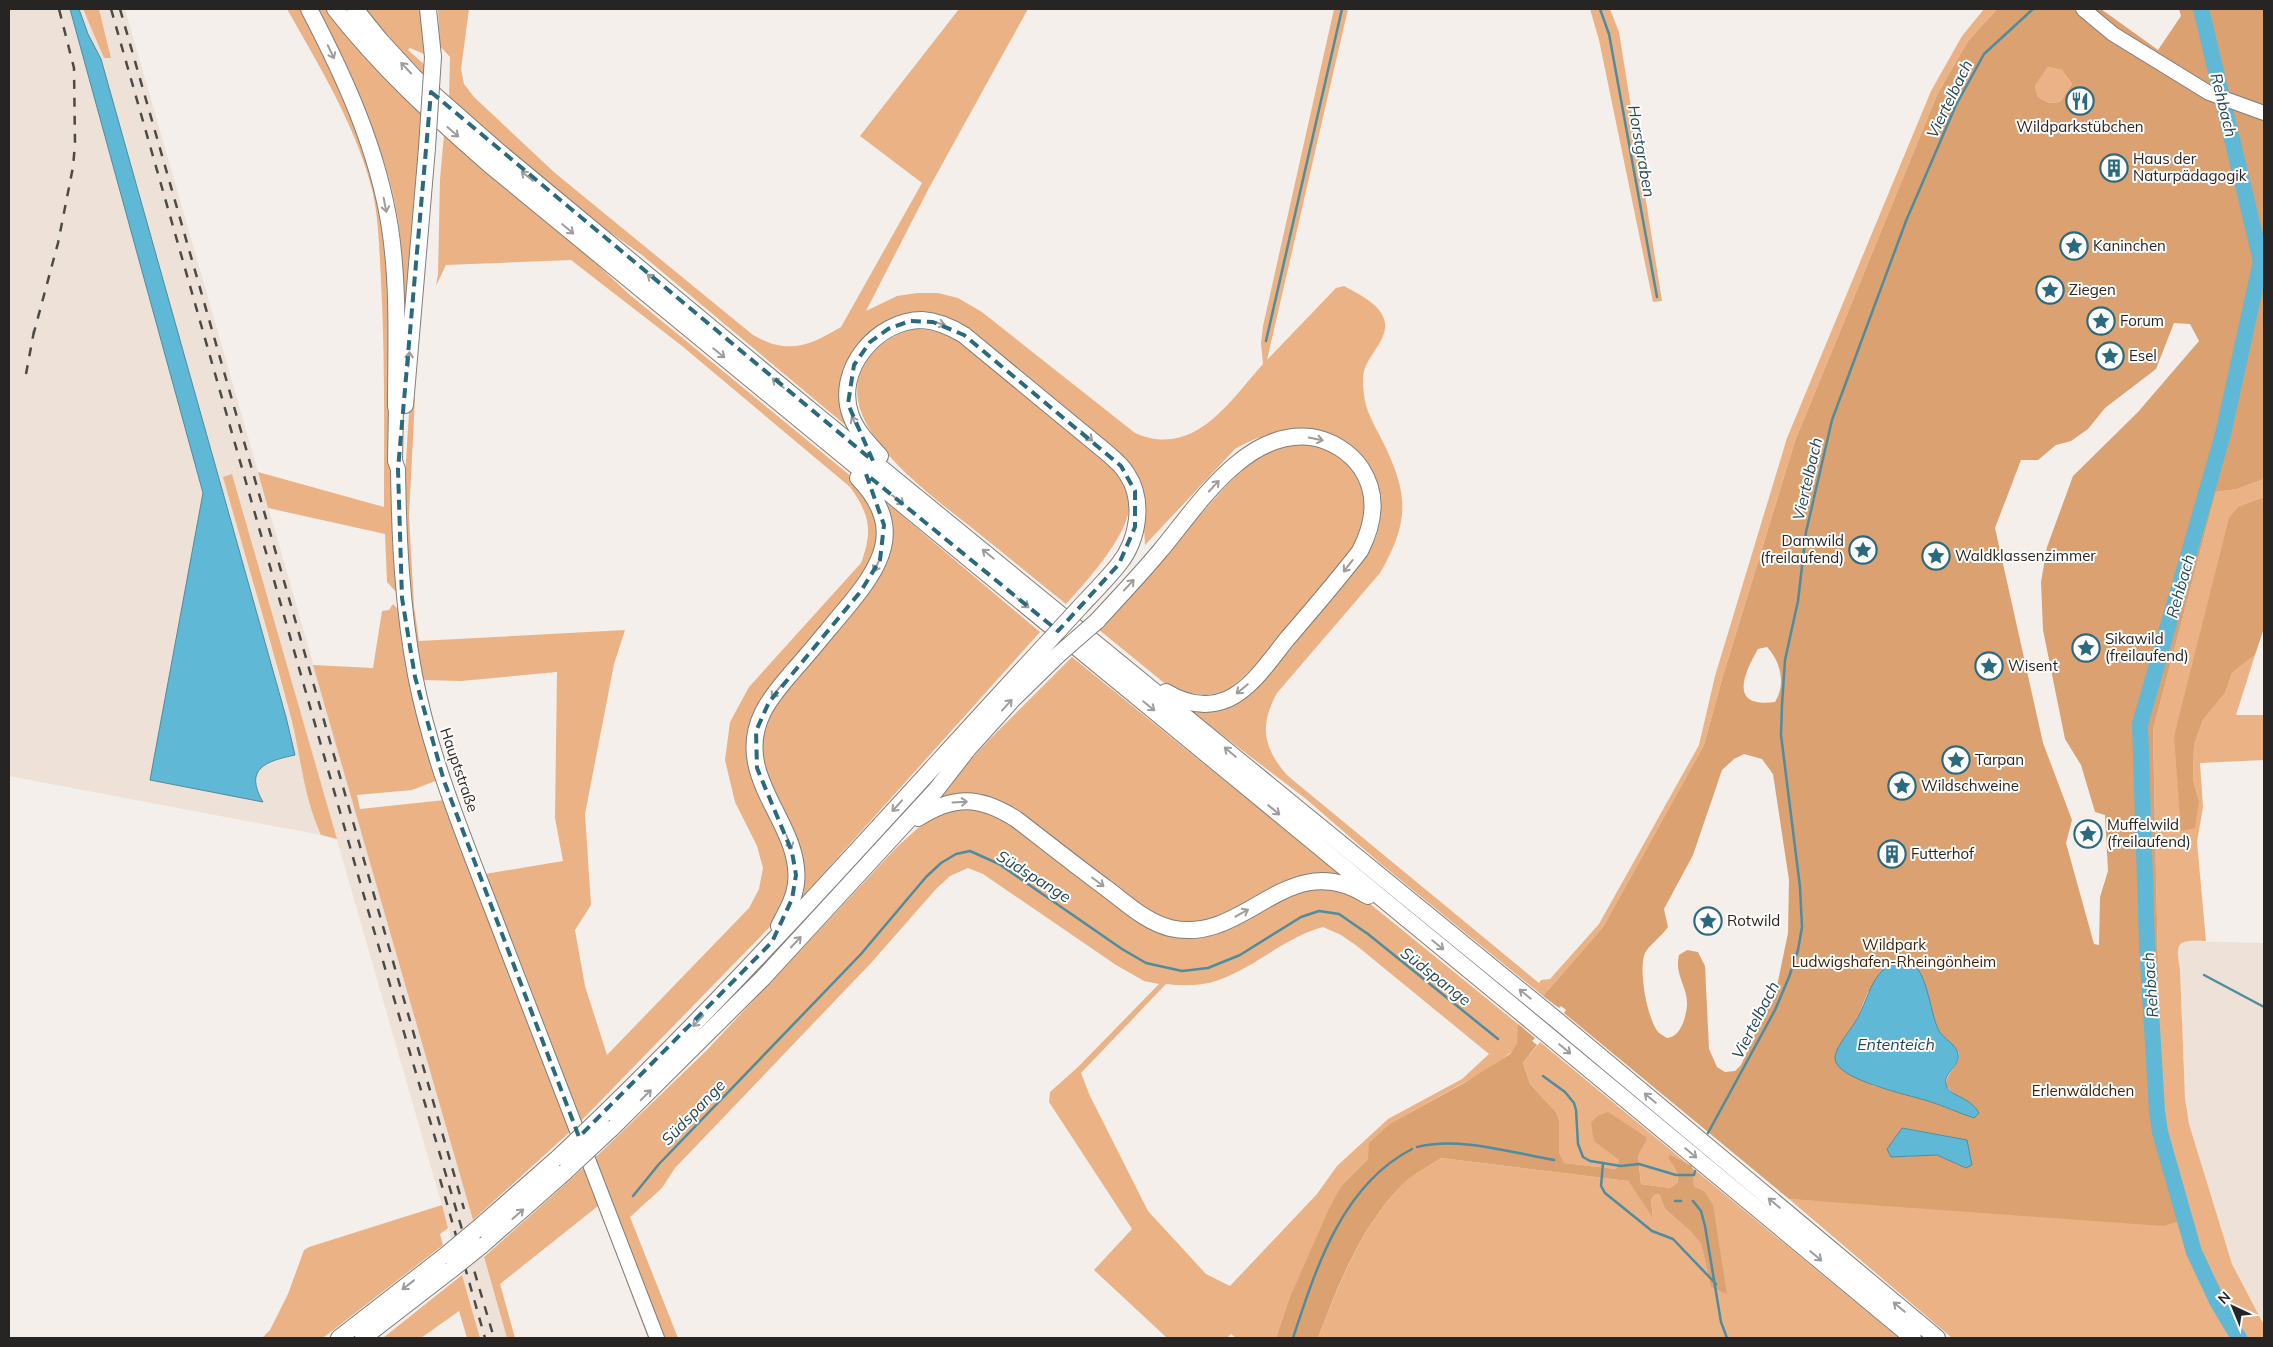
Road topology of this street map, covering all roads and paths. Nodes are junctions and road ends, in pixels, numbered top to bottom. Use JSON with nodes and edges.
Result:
{"nodes":[{"id":1,"x":309,"y":9,"type":"edge"},
{"id":2,"x":334,"y":9,"type":"edge"},
{"id":3,"x":355,"y":9,"type":"edge"},
{"id":4,"x":428,"y":9,"type":"edge"},
{"id":5,"x":2083,"y":9,"type":"edge"},
{"id":6,"x":2264,"y":113,"type":"edge"},
{"id":7,"x":400,"y":407,"type":"junction"},
{"id":8,"x":833,"y":447,"type":"junction"},
{"id":9,"x":893,"y":476,"type":"junction"},
{"id":10,"x":1052,"y":649,"type":"junction"},
{"id":11,"x":1134,"y":673,"type":"junction"},
{"id":12,"x":901,"y":828,"type":"junction"},
{"id":13,"x":1401,"y":914,"type":"junction"},
{"id":14,"x":772,"y":942,"type":"junction"},
{"id":15,"x":448,"y":1262,"type":"junction"},
{"id":16,"x":339,"y":1338,"type":"edge"},
{"id":17,"x":363,"y":1338,"type":"edge"},
{"id":18,"x":657,"y":1338,"type":"edge"},
{"id":19,"x":1913,"y":1338,"type":"edge"},
{"id":20,"x":1936,"y":1338,"type":"edge"}],
"edges":[{"from":1,"to":7,"type":"highway","one_way":true},
{"from":2,"to":8,"type":"highway","one_way":true},
{"from":9,"to":3,"type":"highway","one_way":true},
{"from":7,"to":4,"type":"highway","one_way":true,"bridge":true},
{"from":5,"to":6,"type":"main road"},
{"from":7,"to":18,"type":"main road","name":"Hauptstraße"},
{"from":8,"to":13,"type":"highway","one_way":true},
{"from":8,"to":14,"type":"highway","one_way":true},
{"from":9,"to":10,"type":"highway","one_way":true,"bridge":true},
{"from":11,"to":9,"type":"highway","one_way":true},
{"from":10,"to":11,"type":"highway","one_way":true,"bridge":true},
{"from":12,"to":10,"type":"highway","one_way":true},
{"from":10,"to":14,"type":"highway","one_way":true},
{"from":20,"to":11,"type":"highway","one_way":true},
{"from":12,"to":13,"type":"highway","one_way":true},
{"from":15,"to":12,"type":"highway","one_way":true,"bridge":true},
{"from":13,"to":19,"type":"highway","one_way":true},
{"from":14,"to":15,"type":"highway","one_way":true,"bridge":true},
{"from":15,"to":16,"type":"highway","one_way":true},
{"from":15,"to":17,"type":"highway"}]}
